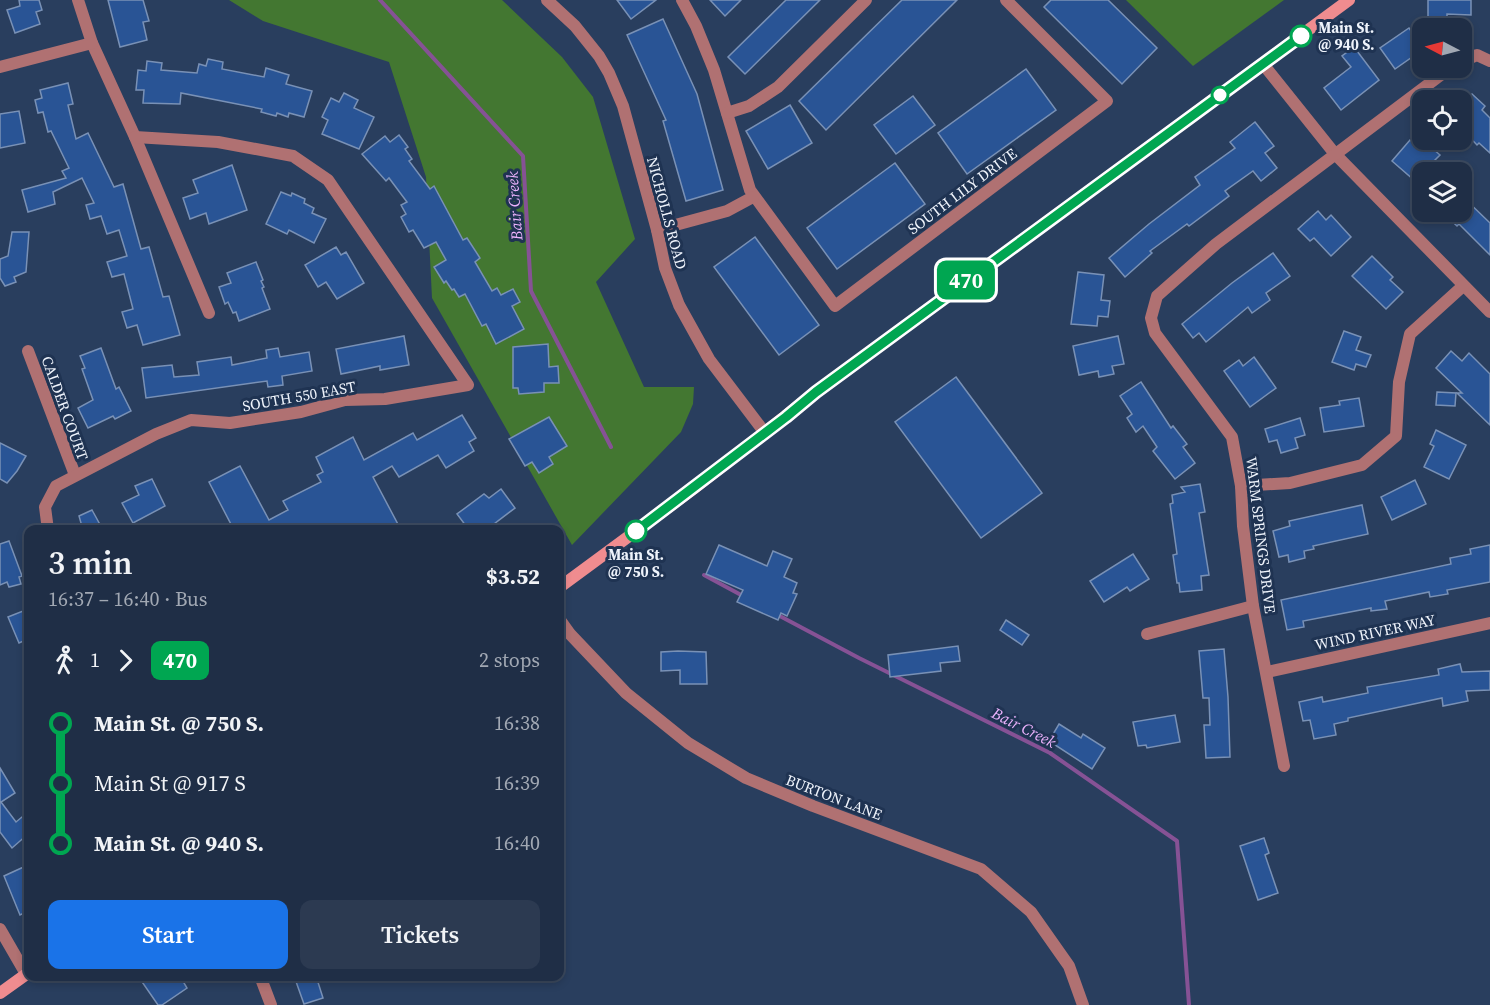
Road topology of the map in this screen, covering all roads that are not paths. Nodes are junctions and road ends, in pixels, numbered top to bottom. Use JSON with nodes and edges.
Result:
{"nodes":[{"id":1,"x":78,"y":0,"type":"edge"},
{"id":2,"x":547,"y":0,"type":"edge"},
{"id":3,"x":682,"y":0,"type":"edge"},
{"id":4,"x":866,"y":0,"type":"edge"},
{"id":5,"x":1006,"y":0,"type":"edge"},
{"id":6,"x":1349,"y":0,"type":"edge"},
{"id":7,"x":92,"y":43,"type":"junction"},
{"id":8,"x":1472,"y":57,"type":"edge"},
{"id":9,"x":1490,"y":61,"type":"edge"},
{"id":10,"x":1263,"y":64,"type":"junction"},
{"id":11,"x":0,"y":67,"type":"edge"},
{"id":12,"x":1437,"y":78,"type":"edge"},
{"id":13,"x":727,"y":113,"type":"junction"},
{"id":14,"x":135,"y":137,"type":"junction"},
{"id":15,"x":1335,"y":154,"type":"junction"},
{"id":16,"x":753,"y":197,"type":"junction"},
{"id":17,"x":657,"y":230,"type":"junction"},
{"id":18,"x":1463,"y":285,"type":"junction"},
{"id":19,"x":1490,"y":312,"type":"edge"},
{"id":20,"x":208,"y":313,"type":"dead end"},
{"id":21,"x":28,"y":351,"type":"dead end"},
{"id":22,"x":765,"y":433,"type":"junction"},
{"id":23,"x":75,"y":475,"type":"junction"},
{"id":24,"x":1241,"y":486,"type":"junction"},
{"id":25,"x":47,"y":525,"type":"edge"},
{"id":26,"x":564,"y":584,"type":"edge"},
{"id":27,"x":1253,"y":606,"type":"junction"},
{"id":28,"x":1490,"y":623,"type":"edge"},
{"id":29,"x":564,"y":626,"type":"edge"},
{"id":30,"x":1147,"y":634,"type":"dead end"},
{"id":31,"x":1267,"y":672,"type":"junction"},
{"id":32,"x":1284,"y":766,"type":"dead end"},
{"id":33,"x":0,"y":928,"type":"edge"},
{"id":34,"x":24,"y":968,"type":"edge"},
{"id":35,"x":24,"y":975,"type":"edge"},
{"id":36,"x":262,"y":981,"type":"edge"},
{"id":37,"x":0,"y":993,"type":"edge"},
{"id":38,"x":271,"y":1005,"type":"edge"},
{"id":39,"x":1083,"y":1005,"type":"edge"}],
"edges":[{"from":1,"to":7,"type":"street"},
{"from":2,"to":17,"type":"street","name":"NICHOLLS ROAD"},
{"from":3,"to":13,"type":"street"},
{"from":4,"to":13,"type":"street"},
{"from":5,"to":16,"type":"street","name":"SOUTH LILY DRIVE"},
{"from":6,"to":10,"type":"main road"},
{"from":7,"to":11,"type":"street"},
{"from":7,"to":14,"type":"street"},
{"from":8,"to":9,"type":"street"},
{"from":10,"to":15,"type":"street"},
{"from":10,"to":22,"type":"main road"},
{"from":12,"to":15,"type":"street","name":"WARM SPRINGS DRIVE"},
{"from":13,"to":16,"type":"street"},
{"from":14,"to":20,"type":"street"},
{"from":14,"to":23,"type":"street","name":"SOUTH 550 EAST"},
{"from":15,"to":18,"type":"street"},
{"from":15,"to":24,"type":"street","name":"WARM SPRINGS DRIVE"},
{"from":16,"to":17,"type":"street"},
{"from":17,"to":22,"type":"street","name":"NICHOLLS ROAD"},
{"from":18,"to":19,"type":"street"},
{"from":18,"to":24,"type":"street"},
{"from":21,"to":23,"type":"street","name":"CALDER COURT"},
{"from":22,"to":26,"type":"main road"},
{"from":23,"to":25,"type":"street","name":"SOUTH 550 EAST"},
{"from":24,"to":27,"type":"street","name":"WARM SPRINGS DRIVE"},
{"from":27,"to":30,"type":"street"},
{"from":27,"to":31,"type":"street","name":"WARM SPRINGS DRIVE"},
{"from":28,"to":31,"type":"street","name":"WIND RIVER WAY"},
{"from":29,"to":39,"type":"street","name":"BURTON LANE"},
{"from":31,"to":32,"type":"street","name":"WARM SPRINGS DRIVE"},
{"from":33,"to":34,"type":"street"},
{"from":35,"to":37,"type":"main road"},
{"from":36,"to":38,"type":"street"}]}
